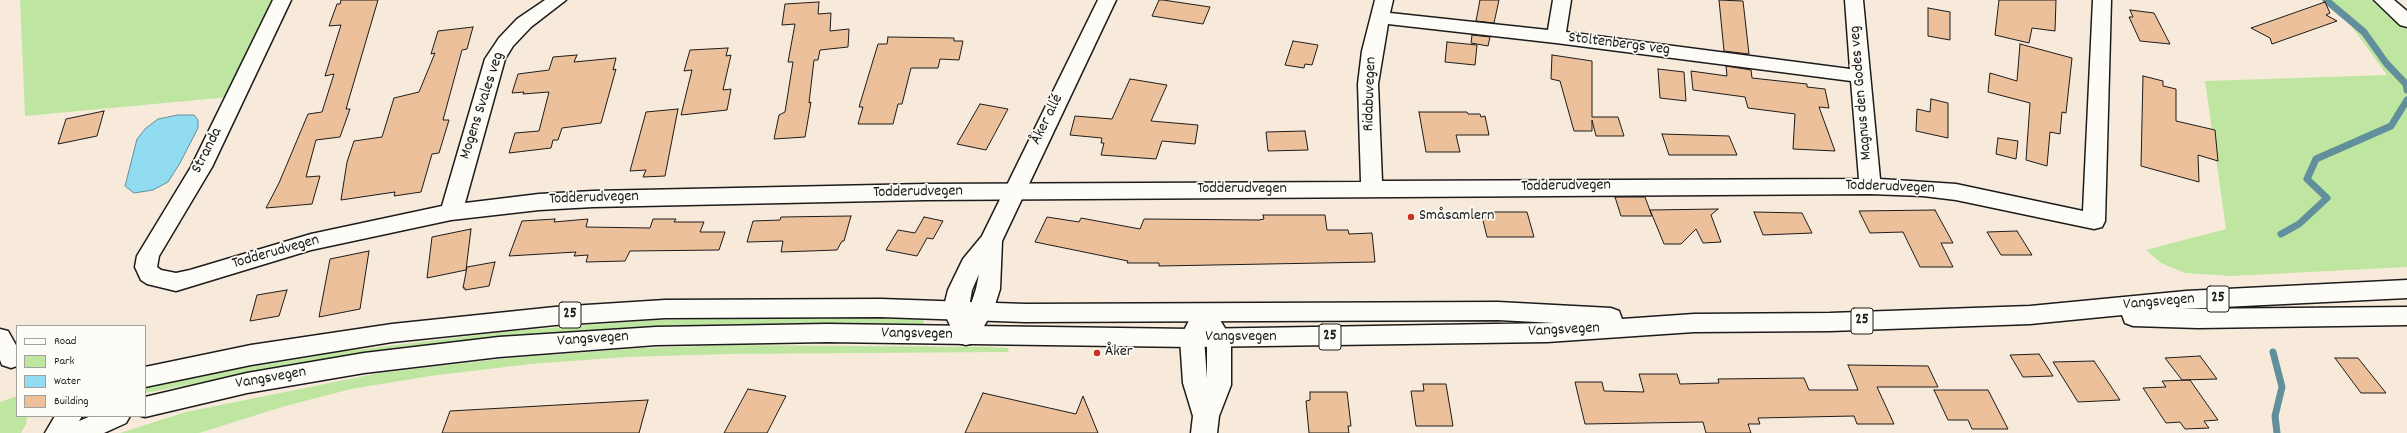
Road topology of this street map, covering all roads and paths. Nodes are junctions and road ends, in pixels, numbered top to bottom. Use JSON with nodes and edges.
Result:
{"nodes":[{"id":1,"x":282,"y":0,"type":"edge"},
{"id":2,"x":557,"y":0,"type":"edge"},
{"id":3,"x":1107,"y":0,"type":"edge"},
{"id":4,"x":1562,"y":0,"type":"edge"},
{"id":5,"x":1854,"y":0,"type":"edge"},
{"id":6,"x":2102,"y":0,"type":"edge"},
{"id":7,"x":2383,"y":0,"type":"edge"},
{"id":8,"x":1381,"y":8,"type":"edge"},
{"id":9,"x":2407,"y":20,"type":"edge"},
{"id":10,"x":1556,"y":37,"type":"junction"},
{"id":11,"x":1859,"y":76,"type":"junction"},
{"id":12,"x":1870,"y":186,"type":"junction"},
{"id":13,"x":1372,"y":189,"type":"junction"},
{"id":14,"x":1013,"y":192,"type":"junction"},
{"id":15,"x":451,"y":212,"type":"junction"},
{"id":16,"x":990,"y":241,"type":"junction"},
{"id":17,"x":176,"y":282,"type":"joint"},
{"id":18,"x":2407,"y":289,"type":"edge"},
{"id":19,"x":956,"y":310,"type":"junction"},
{"id":20,"x":981,"y":311,"type":"junction"},
{"id":21,"x":1204,"y":313,"type":"junction"},
{"id":22,"x":2030,"y":315,"type":"junction"},
{"id":23,"x":2407,"y":316,"type":"edge"},
{"id":24,"x":1694,"y":323,"type":"junction"},
{"id":25,"x":966,"y":336,"type":"junction"},
{"id":26,"x":1192,"y":338,"type":"junction"},
{"id":27,"x":1219,"y":338,"type":"junction"},
{"id":28,"x":146,"y":377,"type":"edge"},
{"id":29,"x":146,"y":407,"type":"edge"},
{"id":30,"x":67,"y":417,"type":"edge"},
{"id":31,"x":115,"y":417,"type":"edge"},
{"id":32,"x":1205,"y":424,"type":"edge"},
{"id":33,"x":58,"y":433,"type":"edge"},
{"id":34,"x":78,"y":433,"type":"edge"}],
"edges":[{"from":1,"to":17,"type":"main road","name":"Stranda"},
{"from":2,"to":15,"type":"main road","name":"Mogens Svales veg"},
{"from":3,"to":14,"type":"main road","name":"Åker allé"},
{"from":4,"to":10,"type":"main road"},
{"from":5,"to":11,"type":"main road","name":"Magnus den Godes veg"},
{"from":6,"to":12,"type":"main road","name":"Todderudvegen"},
{"from":7,"to":9,"type":"main road"},
{"from":8,"to":10,"type":"main road","name":"Stoltenbergs veg"},
{"from":8,"to":13,"type":"main road","name":"Ridabuvegen"},
{"from":10,"to":11,"type":"main road","name":"Stoltenbergs veg"},
{"from":11,"to":12,"type":"main road","name":"Magnus den Godes veg"},
{"from":12,"to":13,"type":"main road","name":"Todderudvegen"},
{"from":13,"to":14,"type":"main road","name":"Todderudvegen"},
{"from":14,"to":15,"type":"main road","name":"Todderudvegen"},
{"from":14,"to":16,"type":"main road","name":"Åker allé"},
{"from":15,"to":17,"type":"main road","name":"Todderudvegen"},
{"from":16,"to":19,"type":"main road","name":"Åker allé"},
{"from":16,"to":20,"type":"main road","name":"Åker allé"},
{"from":18,"to":22,"type":"main road","name":"Vangsvegen","number":"25"},
{"from":19,"to":20,"type":"main road","name":"Vangsvegen","number":"25"},
{"from":19,"to":25,"type":"main road"},
{"from":19,"to":28,"type":"main road","name":"Vangsvegen","number":"25"},
{"from":20,"to":21,"type":"main road","name":"Vangsvegen","number":"25"},
{"from":20,"to":25,"type":"main road","name":"Åker allé"},
{"from":21,"to":24,"type":"main road","name":"Vangsvegen","number":"25"},
{"from":21,"to":26,"type":"main road"},
{"from":21,"to":27,"type":"main road"},
{"from":22,"to":23,"type":"main road","name":"Vangsvegen","number":"25"},
{"from":22,"to":24,"type":"main road","name":"Vangsvegen","number":"25"},
{"from":24,"to":27,"type":"main road","name":"Vangsvegen","number":"25"},
{"from":25,"to":26,"type":"main road","name":"Vangsvegen","number":"25"},
{"from":25,"to":29,"type":"main road","name":"Vangsvegen","number":"25"},
{"from":26,"to":27,"type":"main road","name":"Vangsvegen","number":"25"},
{"from":26,"to":32,"type":"main road"},
{"from":27,"to":32,"type":"main road"},
{"from":30,"to":33,"type":"main road"},
{"from":31,"to":34,"type":"main road"}]}
